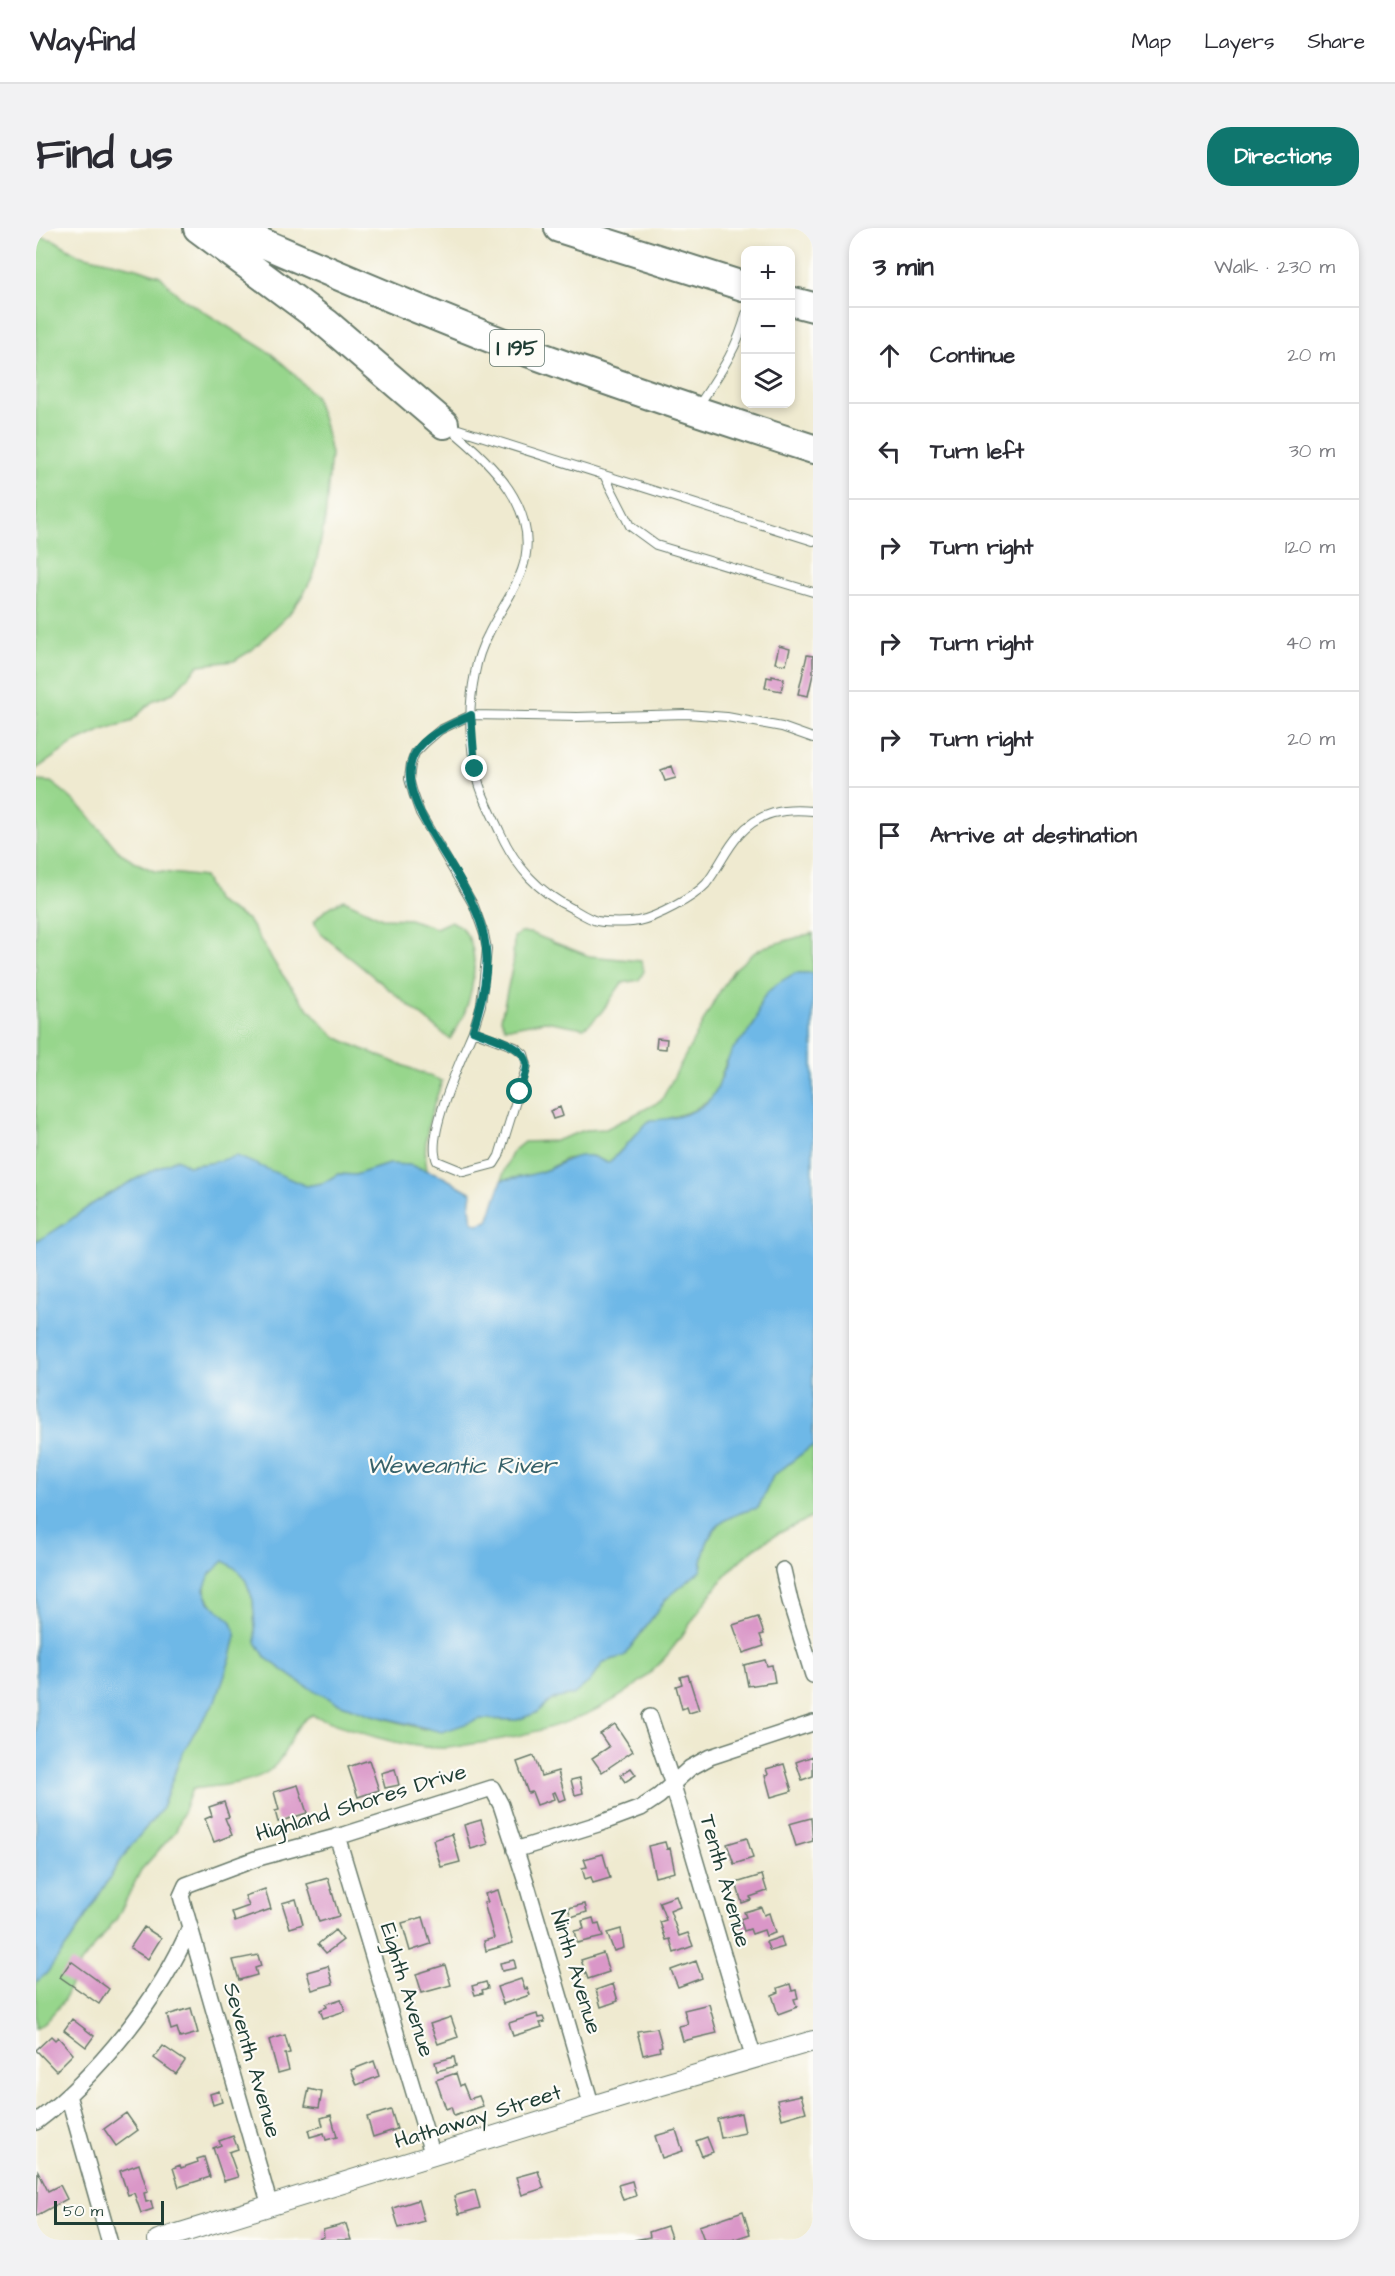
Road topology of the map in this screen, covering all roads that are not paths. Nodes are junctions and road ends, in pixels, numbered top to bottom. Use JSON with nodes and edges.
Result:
{"nodes":[{"id":1,"x":198,"y":228,"type":"edge"},
{"id":2,"x":228,"y":228,"type":"edge"},
{"id":3,"x":559,"y":228,"type":"edge"},
{"id":4,"x":741,"y":285,"type":"edge"},
{"id":5,"x":795,"y":302,"type":"edge"},
{"id":6,"x":813,"y":307,"type":"edge"},
{"id":7,"x":741,"y":334,"type":"edge"},
{"id":8,"x":694,"y":411,"type":"junction"},
{"id":9,"x":444,"y":424,"type":"junction"},
{"id":10,"x":813,"y":448,"type":"edge"},
{"id":11,"x":604,"y":475,"type":"junction"},
{"id":12,"x":813,"y":541,"type":"edge"},
{"id":13,"x":813,"y":592,"type":"edge"},
{"id":14,"x":471,"y":715,"type":"junction"},
{"id":15,"x":813,"y":738,"type":"edge"},
{"id":16,"x":813,"y":811,"type":"edge"},
{"id":17,"x":473,"y":1030,"type":"junction"},
{"id":18,"x":783,"y":1570,"type":"dead end"},
{"id":19,"x":813,"y":1675,"type":"edge"},
{"id":20,"x":650,"y":1717,"type":"dead end"},
{"id":21,"x":813,"y":1723,"type":"edge"},
{"id":22,"x":672,"y":1782,"type":"junction"},
{"id":23,"x":337,"y":1836,"type":"junction"},
{"id":24,"x":515,"y":1850,"type":"junction"},
{"id":25,"x":190,"y":1928,"type":"junction"},
{"id":26,"x":813,"y":2041,"type":"edge"},
{"id":27,"x":754,"y":2058,"type":"junction"},
{"id":28,"x":68,"y":2095,"type":"junction"},
{"id":29,"x":592,"y":2107,"type":"junction"},
{"id":30,"x":36,"y":2122,"type":"edge"},
{"id":31,"x":433,"y":2156,"type":"junction"},
{"id":32,"x":270,"y":2206,"type":"junction"},
{"id":33,"x":109,"y":2240,"type":"edge"},
{"id":34,"x":158,"y":2240,"type":"edge"}],
"edges":[{"from":1,"to":9,"type":"highway"},
{"from":2,"to":8,"type":"highway","number":"I 195"},
{"from":3,"to":4,"type":"highway"},
{"from":5,"to":6,"type":"highway"},
{"from":7,"to":8,"type":"lane"},
{"from":8,"to":10,"type":"highway","number":"I 195"},
{"from":9,"to":11,"type":"lane"},
{"from":9,"to":14,"type":"lane"},
{"from":11,"to":12,"type":"lane"},
{"from":11,"to":13,"type":"lane"},
{"from":14,"to":15,"type":"lane"},
{"from":14,"to":16,"type":"lane"},
{"from":14,"to":17,"type":"lane"},
{"from":17,"to":17,"type":"lane"},
{"from":18,"to":19,"type":"street"},
{"from":20,"to":22,"type":"street","name":"Tenth Avenue"},
{"from":21,"to":22,"type":"street"},
{"from":22,"to":24,"type":"street"},
{"from":22,"to":27,"type":"street","name":"Tenth Avenue"},
{"from":23,"to":24,"type":"street","name":"Highland Shores Drive"},
{"from":23,"to":25,"type":"street","name":"Highland Shores Drive"},
{"from":23,"to":31,"type":"street","name":"Eighth Avenue"},
{"from":24,"to":29,"type":"street","name":"Ninth Avenue"},
{"from":25,"to":28,"type":"street"},
{"from":25,"to":32,"type":"street","name":"Seventh Avenue"},
{"from":26,"to":27,"type":"street","name":"Hathaway Street"},
{"from":27,"to":29,"type":"street","name":"Hathaway Street"},
{"from":28,"to":30,"type":"street"},
{"from":28,"to":33,"type":"street"},
{"from":29,"to":31,"type":"street","name":"Hathaway Street"},
{"from":31,"to":32,"type":"street","name":"Hathaway Street"},
{"from":32,"to":34,"type":"street","name":"Hathaway Street"}]}
